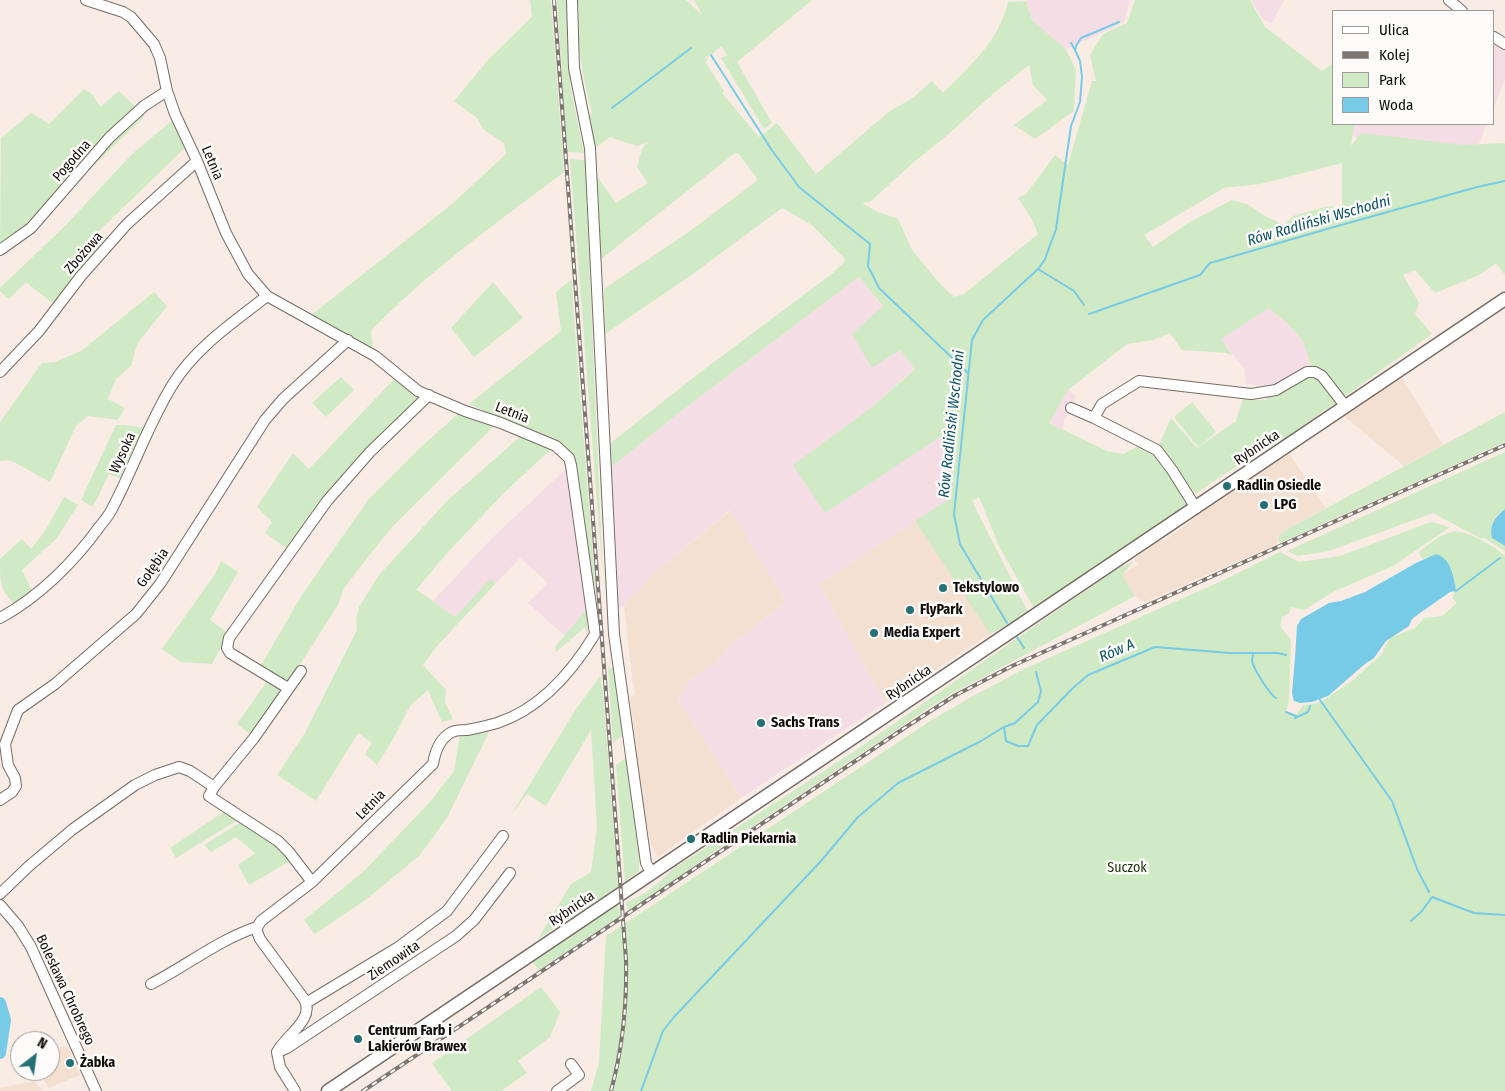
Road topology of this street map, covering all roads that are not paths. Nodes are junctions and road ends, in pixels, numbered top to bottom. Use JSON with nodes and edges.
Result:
{"nodes":[{"id":1,"x":86,"y":0,"type":"edge"},
{"id":2,"x":572,"y":0,"type":"edge"},
{"id":3,"x":1449,"y":0,"type":"edge"},
{"id":4,"x":1461,"y":10,"type":"edge"},
{"id":5,"x":167,"y":91,"type":"junction"},
{"id":6,"x":197,"y":161,"type":"junction"},
{"id":7,"x":0,"y":250,"type":"edge"},
{"id":8,"x":268,"y":296,"type":"junction"},
{"id":9,"x":1505,"y":299,"type":"edge"},
{"id":10,"x":348,"y":340,"type":"junction"},
{"id":11,"x":0,"y":372,"type":"edge"},
{"id":12,"x":429,"y":395,"type":"junction"},
{"id":13,"x":1346,"y":407,"type":"junction"},
{"id":14,"x":1071,"y":408,"type":"dead end"},
{"id":15,"x":1094,"y":418,"type":"junction"},
{"id":16,"x":1196,"y":508,"type":"junction"},
{"id":17,"x":0,"y":618,"type":"edge"},
{"id":18,"x":595,"y":634,"type":"junction"},
{"id":19,"x":614,"y":634,"type":"junction"},
{"id":20,"x":301,"y":671,"type":"dead end"},
{"id":21,"x":288,"y":688,"type":"junction"},
{"id":22,"x":214,"y":787,"type":"junction"},
{"id":23,"x":0,"y":800,"type":"edge"},
{"id":24,"x":503,"y":836,"type":"dead end"},
{"id":25,"x":510,"y":873,"type":"dead end"},
{"id":26,"x":652,"y":874,"type":"junction"},
{"id":27,"x":312,"y":882,"type":"junction"},
{"id":28,"x":0,"y":894,"type":"edge"},
{"id":29,"x":0,"y":905,"type":"edge"},
{"id":30,"x":257,"y":927,"type":"junction"},
{"id":31,"x":151,"y":984,"type":"dead end"},
{"id":32,"x":306,"y":1003,"type":"junction"},
{"id":33,"x":277,"y":1052,"type":"junction"},
{"id":34,"x":571,"y":1064,"type":"dead end"},
{"id":35,"x":96,"y":1091,"type":"edge"},
{"id":36,"x":295,"y":1091,"type":"edge"},
{"id":37,"x":328,"y":1091,"type":"edge"},
{"id":38,"x":557,"y":1091,"type":"edge"}],
"edges":[{"from":1,"to":5,"type":"street","name":"Letnia"},
{"from":2,"to":19,"type":"street"},
{"from":3,"to":4,"type":"street"},
{"from":5,"to":6,"type":"street","name":"Letnia"},
{"from":5,"to":7,"type":"street","name":"Pogodna"},
{"from":6,"to":8,"type":"street","name":"Letnia"},
{"from":6,"to":11,"type":"street","name":"Zbożowa"},
{"from":8,"to":10,"type":"street","name":"Letnia"},
{"from":8,"to":17,"type":"street","name":"Wysoka"},
{"from":9,"to":13,"type":"main road","name":"Rybnicka"},
{"from":10,"to":12,"type":"street","name":"Letnia"},
{"from":10,"to":23,"type":"street","name":"Gołębia"},
{"from":12,"to":18,"type":"street","name":"Letnia"},
{"from":12,"to":21,"type":"street"},
{"from":13,"to":15,"type":"street"},
{"from":13,"to":16,"type":"main road","name":"Rybnicka"},
{"from":14,"to":15,"type":"street"},
{"from":15,"to":16,"type":"street"},
{"from":16,"to":26,"type":"main road","name":"Rybnicka"},
{"from":18,"to":19,"type":"street"},
{"from":18,"to":27,"type":"street","name":"Letnia"},
{"from":19,"to":26,"type":"street"},
{"from":20,"to":21,"type":"street"},
{"from":21,"to":22,"type":"street"},
{"from":22,"to":27,"type":"street"},
{"from":22,"to":28,"type":"street"},
{"from":24,"to":32,"type":"street"},
{"from":25,"to":33,"type":"street","name":"Ziemowita"},
{"from":26,"to":37,"type":"main road","name":"Rybnicka"},
{"from":27,"to":30,"type":"street","name":"Letnia"},
{"from":29,"to":35,"type":"street","name":"Bolesława Chrobrego"},
{"from":30,"to":31,"type":"street","name":"Letnia"},
{"from":30,"to":32,"type":"street"},
{"from":32,"to":33,"type":"street"},
{"from":33,"to":36,"type":"street"},
{"from":34,"to":38,"type":"street"}]}
